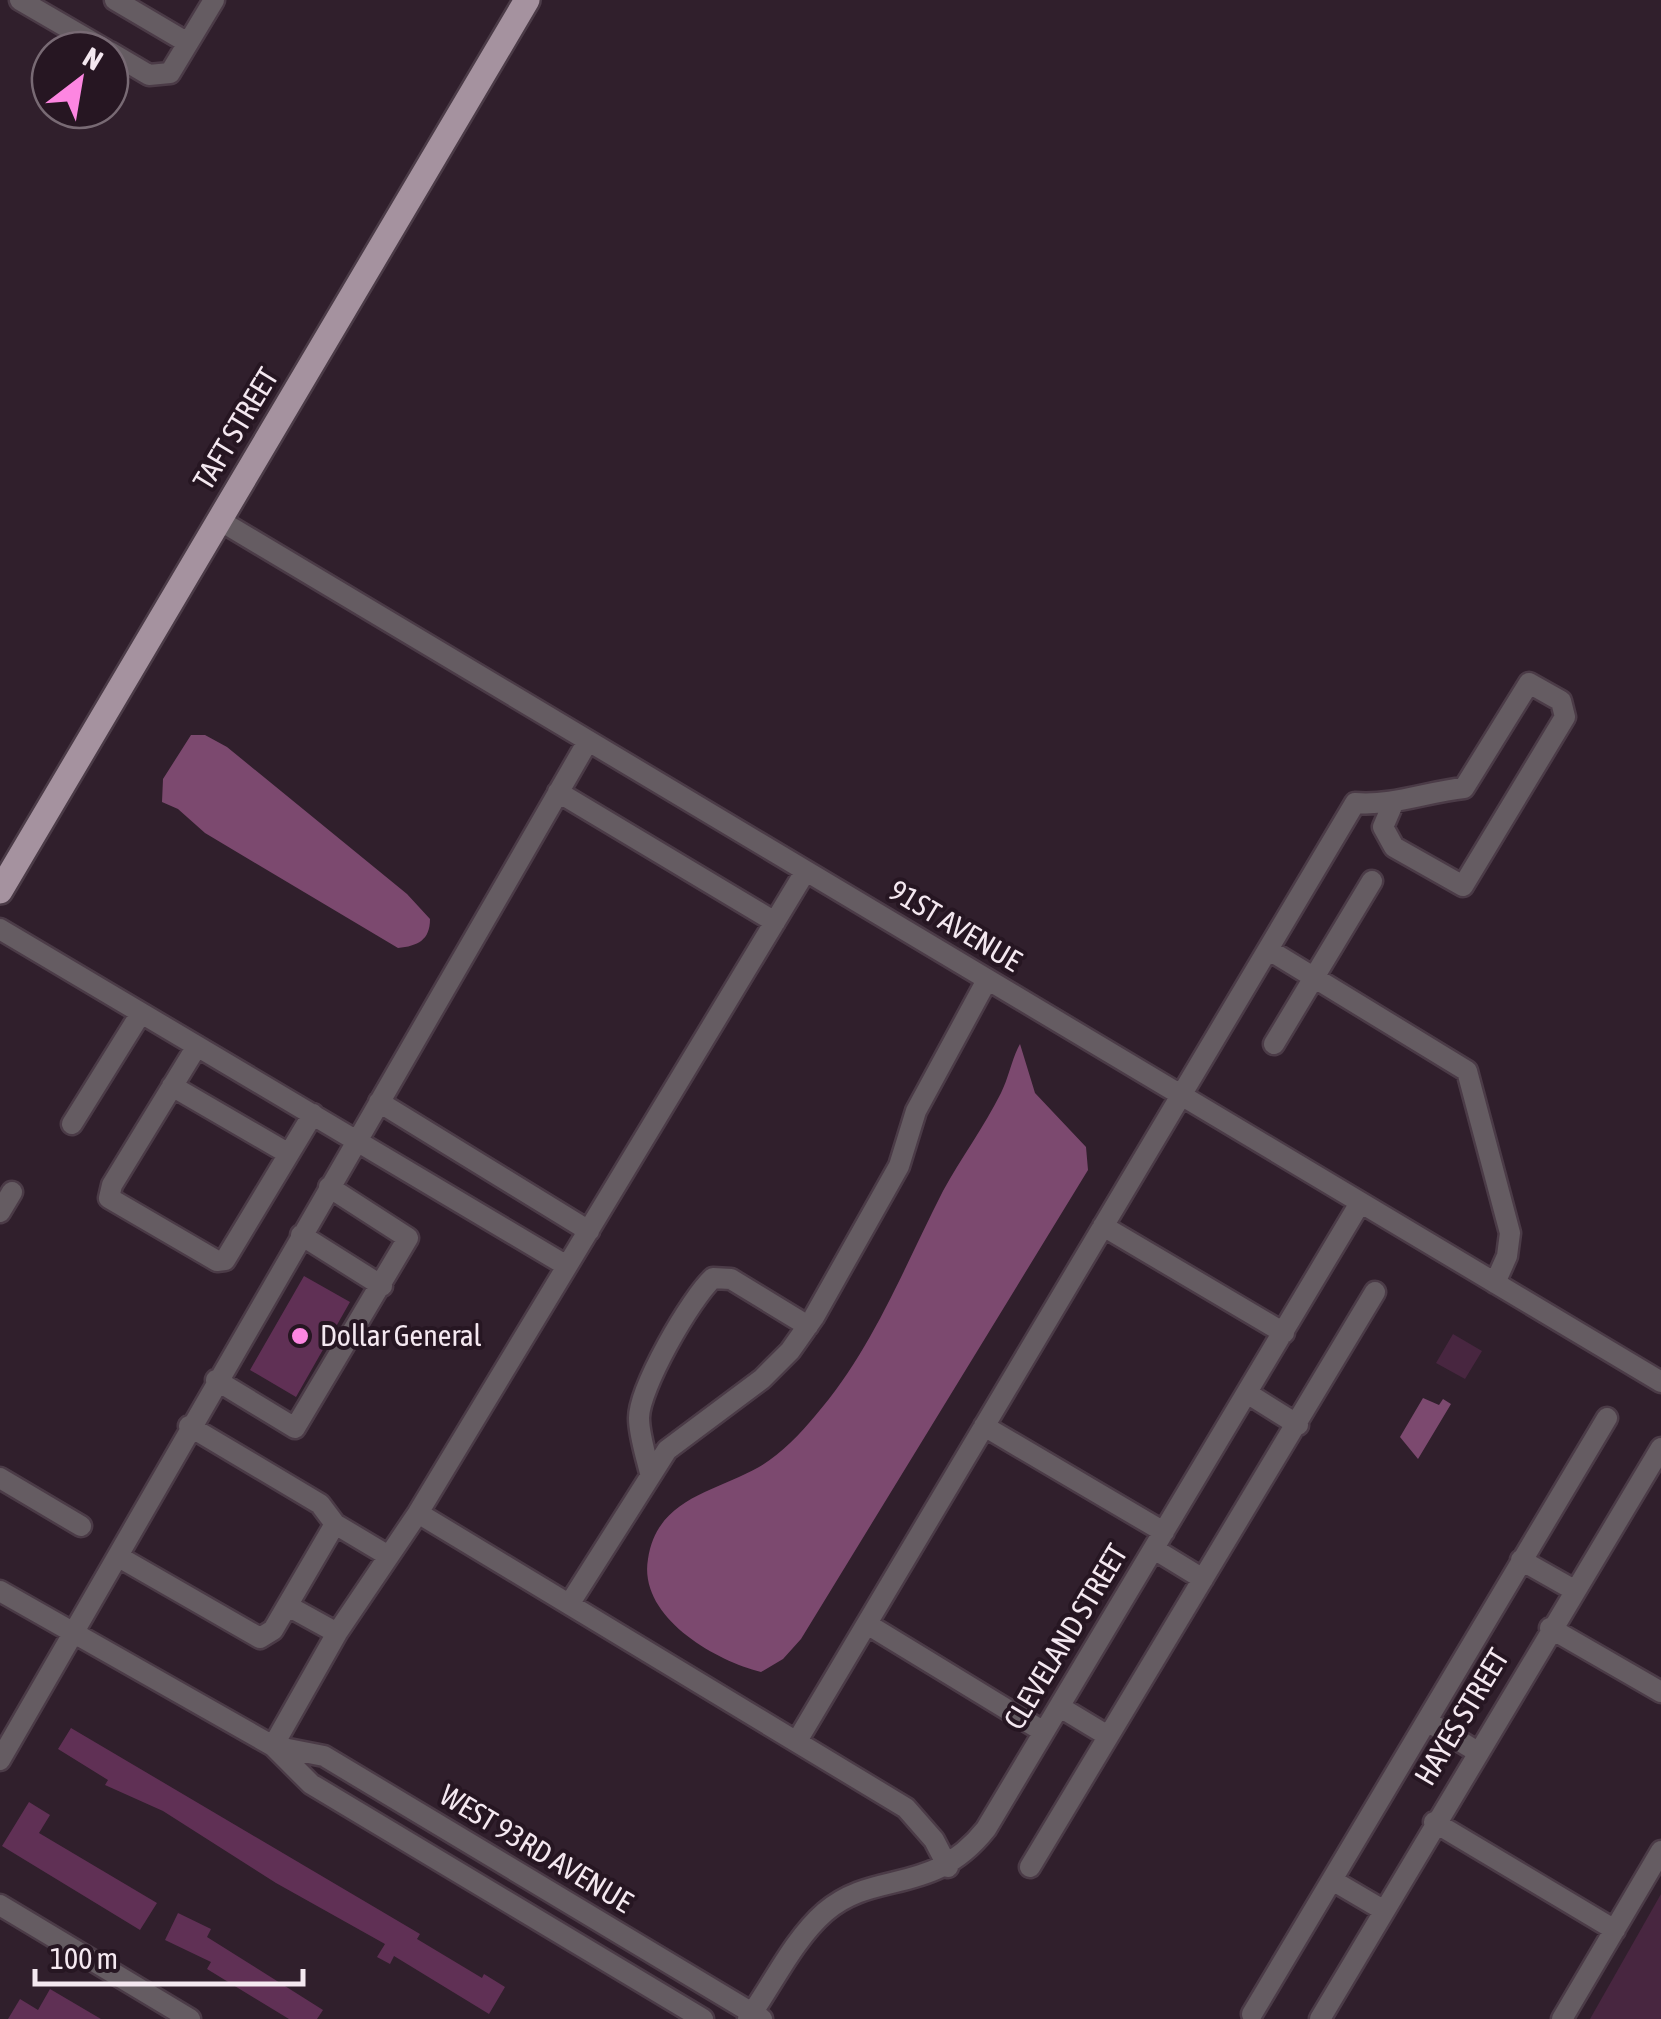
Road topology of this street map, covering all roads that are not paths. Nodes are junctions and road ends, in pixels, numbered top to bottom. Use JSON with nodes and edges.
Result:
{"nodes":[{"id":1,"x":20,"y":0,"type":"edge"},
{"id":2,"x":115,"y":0,"type":"edge"},
{"id":3,"x":214,"y":0,"type":"edge"},
{"id":4,"x":527,"y":0,"type":"edge"},
{"id":5,"x":72,"y":30,"type":"edge"},
{"id":6,"x":188,"y":43,"type":"junction"},
{"id":7,"x":130,"y":64,"type":"edge"},
{"id":8,"x":219,"y":520,"type":"junction"},
{"id":9,"x":588,"y":742,"type":"junction"},
{"id":10,"x":558,"y":792,"type":"junction"},
{"id":11,"x":1392,"y":806,"type":"junction"},
{"id":12,"x":805,"y":872,"type":"junction"},
{"id":13,"x":1372,"y":881,"type":"dead end"},
{"id":14,"x":2,"y":884,"type":"edge"},
{"id":15,"x":775,"y":922,"type":"junction"},
{"id":16,"x":0,"y":929,"type":"edge"},
{"id":17,"x":1268,"y":950,"type":"junction"},
{"id":18,"x":1314,"y":977,"type":"junction"},
{"id":19,"x":987,"y":980,"type":"junction"},
{"id":20,"x":141,"y":1012,"type":"junction"},
{"id":21,"x":1274,"y":1044,"type":"dead end"},
{"id":22,"x":197,"y":1046,"type":"junction"},
{"id":23,"x":172,"y":1086,"type":"junction"},
{"id":24,"x":1182,"y":1096,"type":"junction"},
{"id":25,"x":379,"y":1102,"type":"junction"},
{"id":26,"x":313,"y":1114,"type":"junction"},
{"id":27,"x":72,"y":1124,"type":"dead end"},
{"id":28,"x":357,"y":1140,"type":"junction"},
{"id":29,"x":288,"y":1154,"type":"junction"},
{"id":30,"x":329,"y":1188,"type":"junction"},
{"id":31,"x":12,"y":1192,"type":"dead end"},
{"id":32,"x":1360,"y":1202,"type":"junction"},
{"id":33,"x":0,"y":1212,"type":"edge"},
{"id":34,"x":1103,"y":1226,"type":"junction"},
{"id":35,"x":589,"y":1231,"type":"junction"},
{"id":36,"x":301,"y":1235,"type":"junction"},
{"id":37,"x":567,"y":1266,"type":"junction"},
{"id":38,"x":1495,"y":1283,"type":"junction"},
{"id":39,"x":382,"y":1286,"type":"junction"},
{"id":40,"x":1375,"y":1292,"type":"dead end"},
{"id":41,"x":808,"y":1326,"type":"junction"},
{"id":42,"x":1284,"y":1333,"type":"junction"},
{"id":43,"x":216,"y":1380,"type":"junction"},
{"id":44,"x":1661,"y":1382,"type":"edge"},
{"id":45,"x":1246,"y":1393,"type":"junction"},
{"id":46,"x":1607,"y":1418,"type":"dead end"},
{"id":47,"x":1298,"y":1425,"type":"junction"},
{"id":48,"x":189,"y":1426,"type":"junction"},
{"id":49,"x":984,"y":1426,"type":"junction"},
{"id":50,"x":1661,"y":1448,"type":"edge"},
{"id":51,"x":650,"y":1473,"type":"junction"},
{"id":52,"x":0,"y":1478,"type":"edge"},
{"id":53,"x":418,"y":1513,"type":"junction"},
{"id":54,"x":336,"y":1524,"type":"junction"},
{"id":55,"x":82,"y":1526,"type":"dead end"},
{"id":56,"x":1158,"y":1540,"type":"junction"},
{"id":57,"x":387,"y":1554,"type":"junction"},
{"id":58,"x":119,"y":1557,"type":"junction"},
{"id":59,"x":1521,"y":1560,"type":"junction"},
{"id":60,"x":1203,"y":1579,"type":"junction"},
{"id":61,"x":1574,"y":1590,"type":"junction"},
{"id":62,"x":0,"y":1591,"type":"edge"},
{"id":63,"x":570,"y":1604,"type":"junction"},
{"id":64,"x":288,"y":1606,"type":"junction"},
{"id":65,"x":867,"y":1624,"type":"junction"},
{"id":66,"x":1550,"y":1628,"type":"junction"},
{"id":67,"x":74,"y":1633,"type":"junction"},
{"id":68,"x":337,"y":1633,"type":"junction"},
{"id":69,"x":1661,"y":1692,"type":"edge"},
{"id":70,"x":1060,"y":1707,"type":"junction"},
{"id":71,"x":1427,"y":1720,"type":"junction"},
{"id":72,"x":1044,"y":1732,"type":"junction"},
{"id":73,"x":1108,"y":1736,"type":"junction"},
{"id":74,"x":797,"y":1741,"type":"junction"},
{"id":75,"x":274,"y":1746,"type":"junction"},
{"id":76,"x":1476,"y":1752,"type":"junction"},
{"id":77,"x":0,"y":1760,"type":"edge"},
{"id":78,"x":1434,"y":1822,"type":"junction"},
{"id":79,"x":1661,"y":1851,"type":"edge"},
{"id":80,"x":948,"y":1867,"type":"junction"},
{"id":81,"x":1030,"y":1867,"type":"dead end"},
{"id":82,"x":1332,"y":1880,"type":"junction"},
{"id":83,"x":0,"y":1905,"type":"edge"},
{"id":84,"x":1384,"y":1910,"type":"junction"},
{"id":85,"x":1614,"y":1930,"type":"junction"},
{"id":86,"x":1252,"y":2014,"type":"dead end"},
{"id":87,"x":754,"y":2017,"type":"edge"},
{"id":88,"x":190,"y":2019,"type":"edge"},
{"id":89,"x":703,"y":2019,"type":"edge"},
{"id":90,"x":1320,"y":2019,"type":"edge"},
{"id":91,"x":1562,"y":2019,"type":"edge"}],
"edges":[{"from":1,"to":5,"type":"street"},
{"from":2,"to":6,"type":"street"},
{"from":3,"to":6,"type":"street"},
{"from":4,"to":8,"type":"main road","name":"TAFT STREET"},
{"from":6,"to":7,"type":"street"},
{"from":8,"to":9,"type":"street","name":"91ST AVENUE"},
{"from":8,"to":14,"type":"main road","name":"TAFT STREET"},
{"from":9,"to":10,"type":"street"},
{"from":9,"to":12,"type":"street","name":"91ST AVENUE"},
{"from":10,"to":15,"type":"street"},
{"from":10,"to":25,"type":"street"},
{"from":11,"to":11,"type":"street"},
{"from":11,"to":17,"type":"street"},
{"from":12,"to":15,"type":"street"},
{"from":12,"to":19,"type":"street","name":"91ST AVENUE"},
{"from":13,"to":18,"type":"street"},
{"from":15,"to":35,"type":"street"},
{"from":16,"to":20,"type":"street"},
{"from":17,"to":18,"type":"street"},
{"from":17,"to":24,"type":"street"},
{"from":18,"to":21,"type":"street"},
{"from":18,"to":38,"type":"street"},
{"from":19,"to":24,"type":"street","name":"91ST AVENUE"},
{"from":19,"to":41,"type":"street"},
{"from":20,"to":22,"type":"street"},
{"from":20,"to":27,"type":"street"},
{"from":22,"to":23,"type":"street"},
{"from":22,"to":26,"type":"street"},
{"from":23,"to":29,"type":"street"},
{"from":23,"to":29,"type":"street"},
{"from":24,"to":32,"type":"street","name":"91ST AVENUE"},
{"from":24,"to":34,"type":"street"},
{"from":25,"to":28,"type":"street"},
{"from":25,"to":35,"type":"street"},
{"from":26,"to":28,"type":"street"},
{"from":26,"to":29,"type":"street"},
{"from":28,"to":30,"type":"street"},
{"from":28,"to":37,"type":"street"},
{"from":30,"to":36,"type":"street"},
{"from":30,"to":39,"type":"street"},
{"from":31,"to":33,"type":"street"},
{"from":32,"to":38,"type":"street","name":"91ST AVENUE"},
{"from":32,"to":42,"type":"street","name":"CLEVELAND STREET"},
{"from":34,"to":42,"type":"street"},
{"from":34,"to":49,"type":"street"},
{"from":35,"to":37,"type":"street"},
{"from":36,"to":39,"type":"street"},
{"from":36,"to":43,"type":"street"},
{"from":37,"to":53,"type":"street"},
{"from":38,"to":44,"type":"street","name":"91ST AVENUE"},
{"from":39,"to":43,"type":"street"},
{"from":40,"to":47,"type":"street"},
{"from":41,"to":51,"type":"street"},
{"from":41,"to":51,"type":"street"},
{"from":42,"to":45,"type":"street","name":"CLEVELAND STREET"},
{"from":43,"to":48,"type":"street"},
{"from":45,"to":47,"type":"street"},
{"from":45,"to":56,"type":"street","name":"CLEVELAND STREET"},
{"from":46,"to":59,"type":"street"},
{"from":47,"to":60,"type":"street"},
{"from":48,"to":54,"type":"street"},
{"from":48,"to":58,"type":"street"},
{"from":49,"to":56,"type":"street"},
{"from":49,"to":65,"type":"street"},
{"from":50,"to":61,"type":"street","name":"HAYES STREET"},
{"from":51,"to":63,"type":"street"},
{"from":52,"to":55,"type":"street"},
{"from":53,"to":57,"type":"street"},
{"from":53,"to":63,"type":"street"},
{"from":54,"to":57,"type":"street"},
{"from":54,"to":64,"type":"street"},
{"from":56,"to":60,"type":"street"},
{"from":56,"to":70,"type":"street","name":"CLEVELAND STREET"},
{"from":57,"to":68,"type":"street"},
{"from":58,"to":64,"type":"street"},
{"from":58,"to":67,"type":"street"},
{"from":59,"to":61,"type":"street"},
{"from":59,"to":71,"type":"street"},
{"from":60,"to":73,"type":"street"},
{"from":61,"to":66,"type":"street","name":"HAYES STREET"},
{"from":62,"to":67,"type":"street","name":"WEST 93RD AVENUE"},
{"from":63,"to":74,"type":"street"},
{"from":64,"to":68,"type":"street"},
{"from":65,"to":72,"type":"street"},
{"from":65,"to":74,"type":"street"},
{"from":66,"to":69,"type":"street"},
{"from":66,"to":76,"type":"street","name":"HAYES STREET"},
{"from":67,"to":75,"type":"street","name":"WEST 93RD AVENUE"},
{"from":67,"to":77,"type":"street"},
{"from":68,"to":75,"type":"street"},
{"from":70,"to":72,"type":"street","name":"CLEVELAND STREET"},
{"from":70,"to":73,"type":"street"},
{"from":71,"to":76,"type":"street"},
{"from":71,"to":82,"type":"street"},
{"from":72,"to":80,"type":"street","name":"CLEVELAND STREET"},
{"from":73,"to":81,"type":"street"},
{"from":74,"to":80,"type":"street"},
{"from":75,"to":87,"type":"street","name":"WEST 93RD AVENUE"},
{"from":75,"to":89,"type":"street","name":"WEST 93RD AVENUE"},
{"from":76,"to":78,"type":"street","name":"HAYES STREET"},
{"from":78,"to":84,"type":"street","name":"HAYES STREET"},
{"from":78,"to":85,"type":"street"},
{"from":79,"to":85,"type":"street"},
{"from":80,"to":87,"type":"street","name":"CLEVELAND STREET"},
{"from":82,"to":84,"type":"street"},
{"from":82,"to":86,"type":"street"},
{"from":83,"to":88,"type":"street"},
{"from":84,"to":90,"type":"street","name":"HAYES STREET"},
{"from":85,"to":91,"type":"street"}]}
